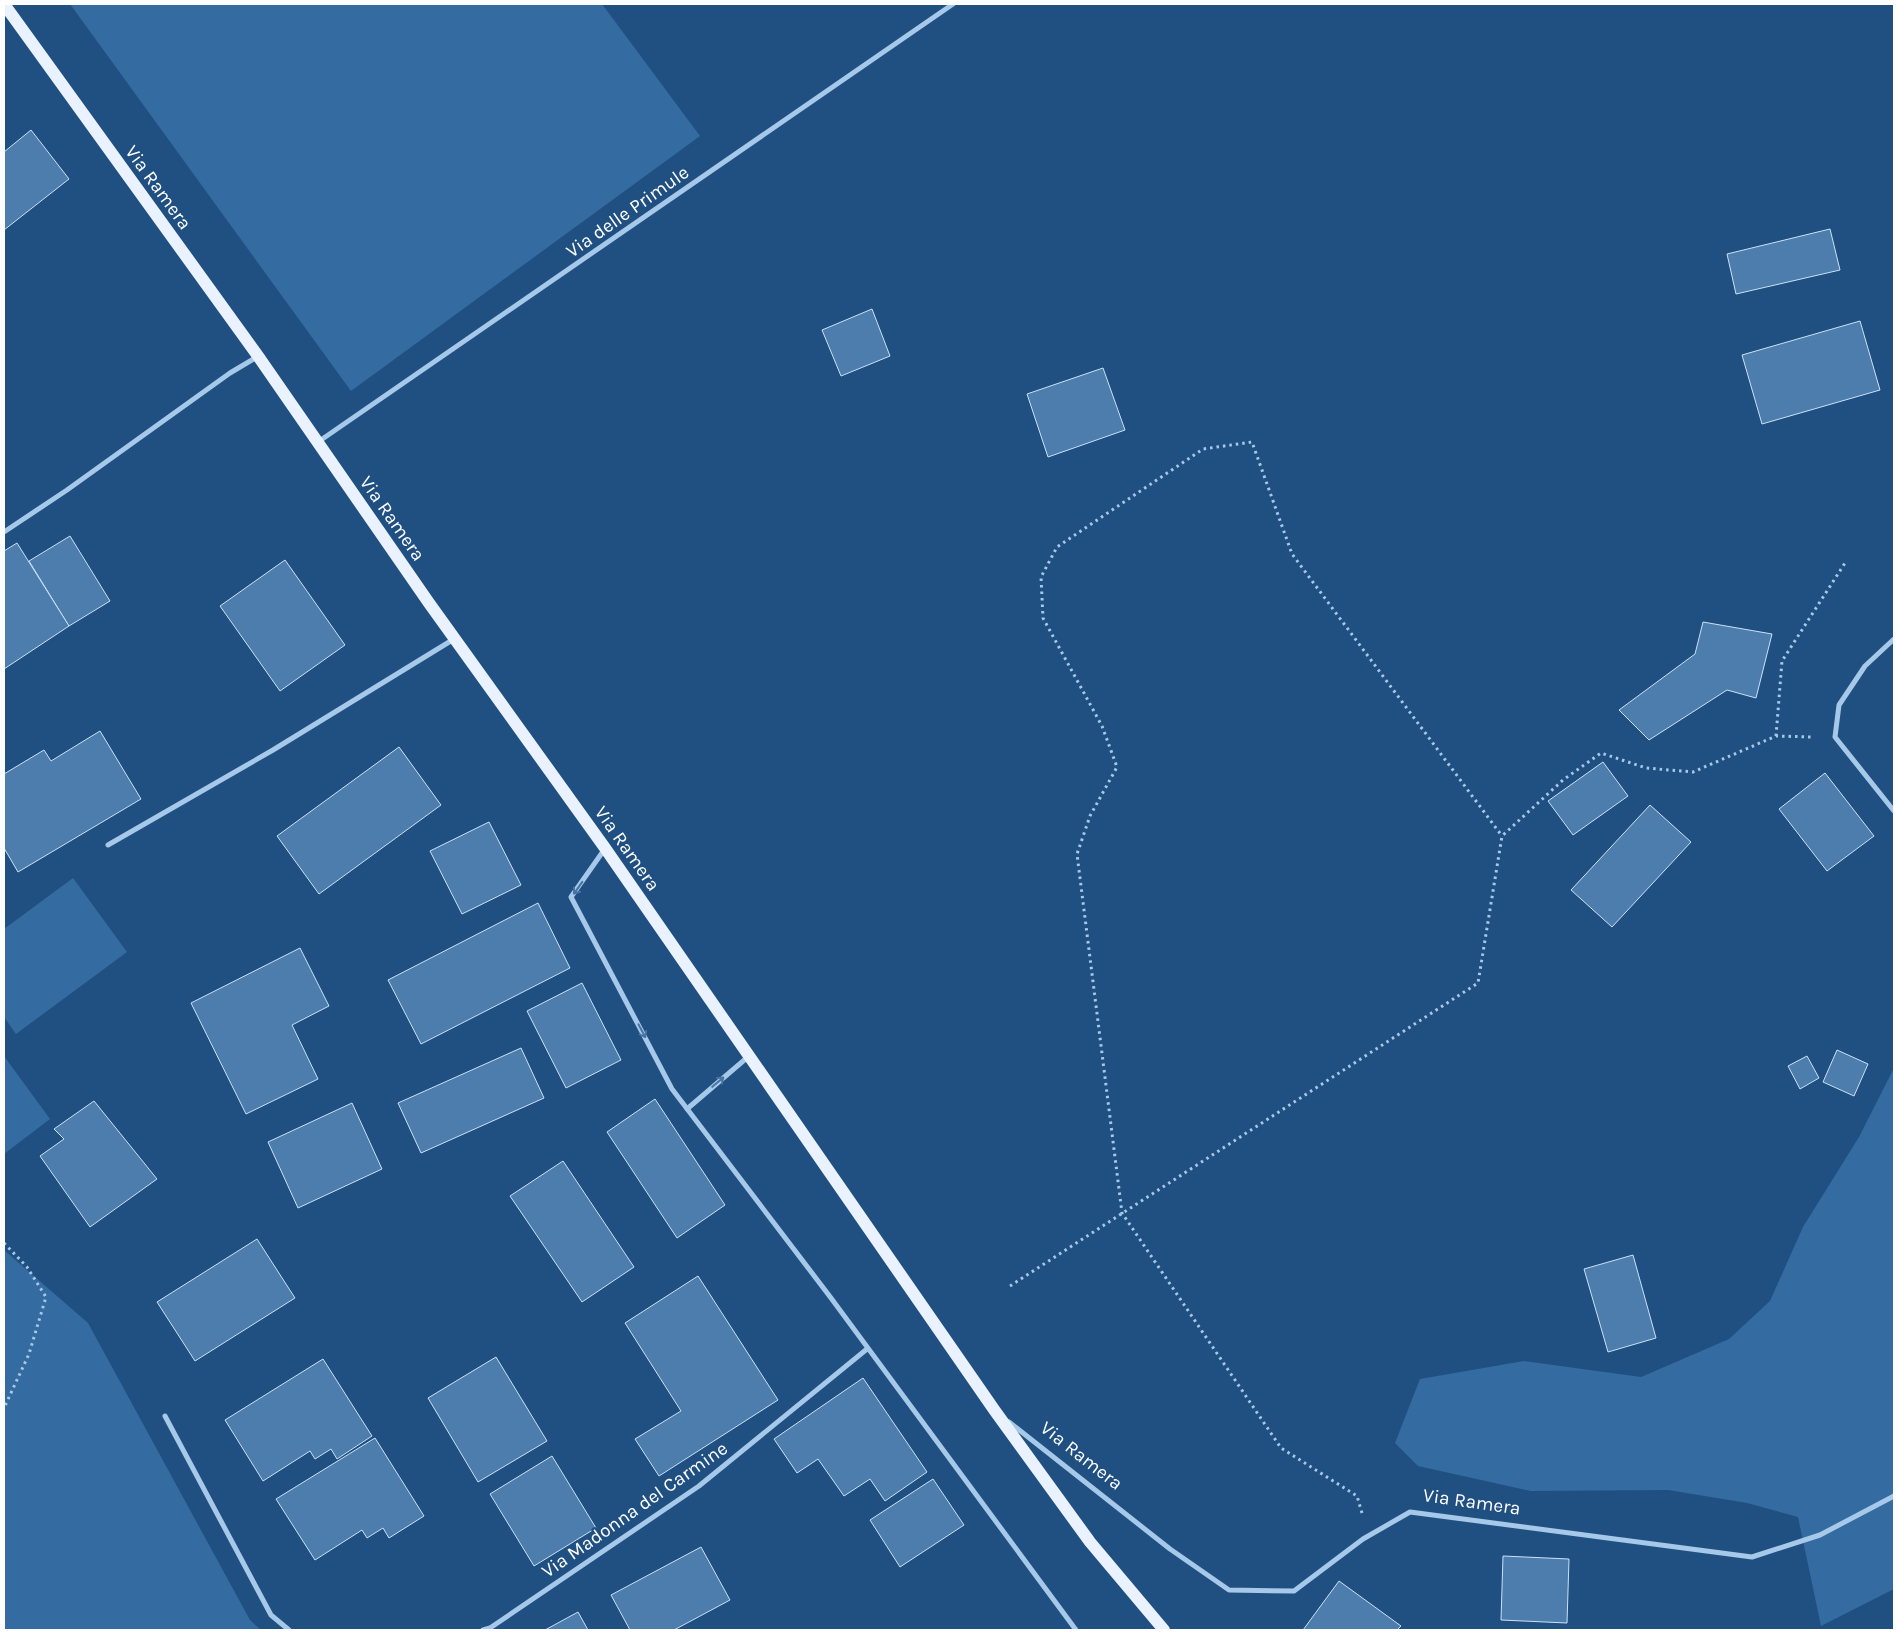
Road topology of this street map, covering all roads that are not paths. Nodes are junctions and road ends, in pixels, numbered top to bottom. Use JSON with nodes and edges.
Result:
{"nodes":[{"id":1,"x":4,"y":4,"type":"edge"},
{"id":2,"x":953,"y":4,"type":"edge"},
{"id":3,"x":258,"y":356,"type":"junction"},
{"id":4,"x":317,"y":442,"type":"junction"},
{"id":5,"x":4,"y":532,"type":"edge"},
{"id":6,"x":454,"y":639,"type":"junction"},
{"id":7,"x":1894,"y":639,"type":"edge"},
{"id":8,"x":1894,"y":811,"type":"edge"},
{"id":9,"x":108,"y":845,"type":"dead end"},
{"id":10,"x":605,"y":848,"type":"junction"},
{"id":11,"x":749,"y":1056,"type":"junction"},
{"id":12,"x":686,"y":1109,"type":"junction"},
{"id":13,"x":867,"y":1349,"type":"junction"},
{"id":14,"x":995,"y":1411,"type":"junction"},
{"id":15,"x":165,"y":1416,"type":"dead end"},
{"id":16,"x":1894,"y":1496,"type":"edge"},
{"id":17,"x":289,"y":1630,"type":"edge"},
{"id":18,"x":483,"y":1630,"type":"edge"},
{"id":19,"x":1076,"y":1630,"type":"edge"},
{"id":20,"x":1164,"y":1630,"type":"edge"}],
"edges":[{"from":1,"to":3,"type":"main road","name":"Via Ramera"},
{"from":2,"to":4,"type":"street","name":"Via delle Primule"},
{"from":3,"to":4,"type":"main road","name":"Via Ramera"},
{"from":3,"to":5,"type":"street"},
{"from":4,"to":6,"type":"main road","name":"Via Ramera"},
{"from":6,"to":9,"type":"street"},
{"from":6,"to":10,"type":"main road","name":"Via Ramera"},
{"from":7,"to":8,"type":"street"},
{"from":10,"to":11,"type":"main road","name":"Via Ramera"},
{"from":10,"to":12,"type":"street","one_way":true},
{"from":12,"to":11,"type":"street","one_way":true},
{"from":11,"to":14,"type":"main road","name":"Via Ramera"},
{"from":12,"to":13,"type":"street"},
{"from":13,"to":18,"type":"street","name":"Via Madonna del Carmine"},
{"from":13,"to":19,"type":"street"},
{"from":14,"to":16,"type":"street","name":"Via Ramera"},
{"from":14,"to":20,"type":"main road","name":"Via Ramera"},
{"from":15,"to":17,"type":"street"}]}
